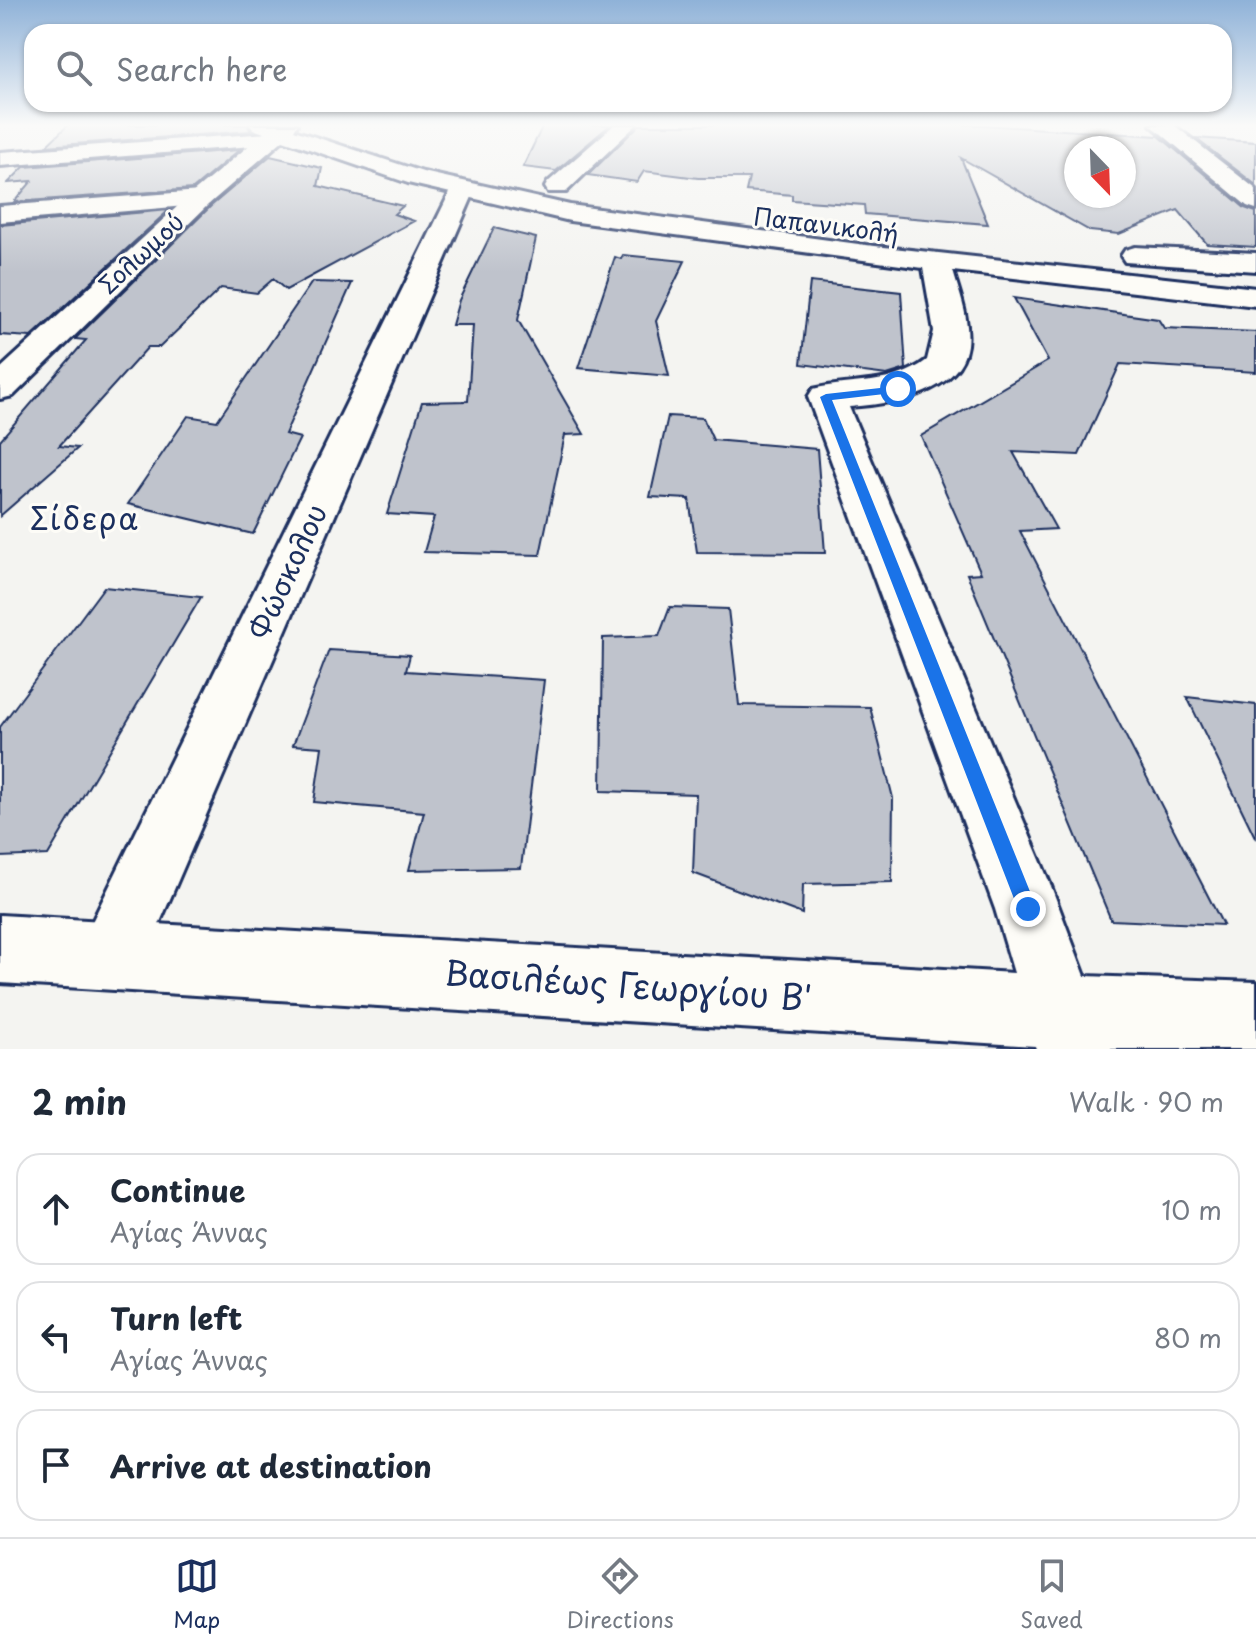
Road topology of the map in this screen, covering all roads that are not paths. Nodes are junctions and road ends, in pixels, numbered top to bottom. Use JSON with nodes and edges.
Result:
{"nodes":[{"id":1,"x":226,"y":174,"type":"edge"},
{"id":2,"x":447,"y":174,"type":"junction"},
{"id":3,"x":572,"y":174,"type":"edge"},
{"id":4,"x":1222,"y":174,"type":"edge"},
{"id":5,"x":557,"y":187,"type":"junction"},
{"id":6,"x":200,"y":199,"type":"junction"},
{"id":7,"x":1256,"y":201,"type":"edge"},
{"id":8,"x":0,"y":214,"type":"edge"},
{"id":9,"x":1095,"y":255,"type":"junction"},
{"id":10,"x":936,"y":261,"type":"junction"},
{"id":11,"x":1256,"y":262,"type":"edge"},
{"id":12,"x":1256,"y":273,"type":"edge"},
{"id":13,"x":1198,"y":290,"type":"junction"},
{"id":14,"x":1256,"y":297,"type":"edge"},
{"id":15,"x":1256,"y":306,"type":"edge"},
{"id":16,"x":0,"y":388,"type":"edge"},
{"id":17,"x":0,"y":949,"type":"edge"},
{"id":18,"x":112,"y":954,"type":"junction"},
{"id":19,"x":1256,"y":1018,"type":"edge"},
{"id":20,"x":1067,"y":1030,"type":"edge"}],
"edges":[{"from":1,"to":6,"type":"street","name":"Σολωμού"},
{"from":2,"to":5,"type":"street","name":"Παπανικολή"},
{"from":2,"to":10,"type":"street"},
{"from":2,"to":18,"type":"street","name":"Φώσκολου"},
{"from":3,"to":5,"type":"street"},
{"from":4,"to":7,"type":"street"},
{"from":5,"to":9,"type":"street","name":"Παπανικολή"},
{"from":6,"to":8,"type":"street"},
{"from":6,"to":16,"type":"street","name":"Σολωμού"},
{"from":9,"to":11,"type":"street","name":"Παπανικολή"},
{"from":9,"to":12,"type":"street","name":"Παπανικολή"},
{"from":10,"to":13,"type":"street"},
{"from":10,"to":20,"type":"street"},
{"from":13,"to":14,"type":"street"},
{"from":13,"to":15,"type":"street"},
{"from":17,"to":18,"type":"street","name":"Βασιλέως Γεωργίου Β'"},
{"from":18,"to":20,"type":"street","name":"Βασιλέως Γεωργίου Β'"},
{"from":19,"to":20,"type":"street","name":"Βασιλέως Γεωργίου Β'"}]}
